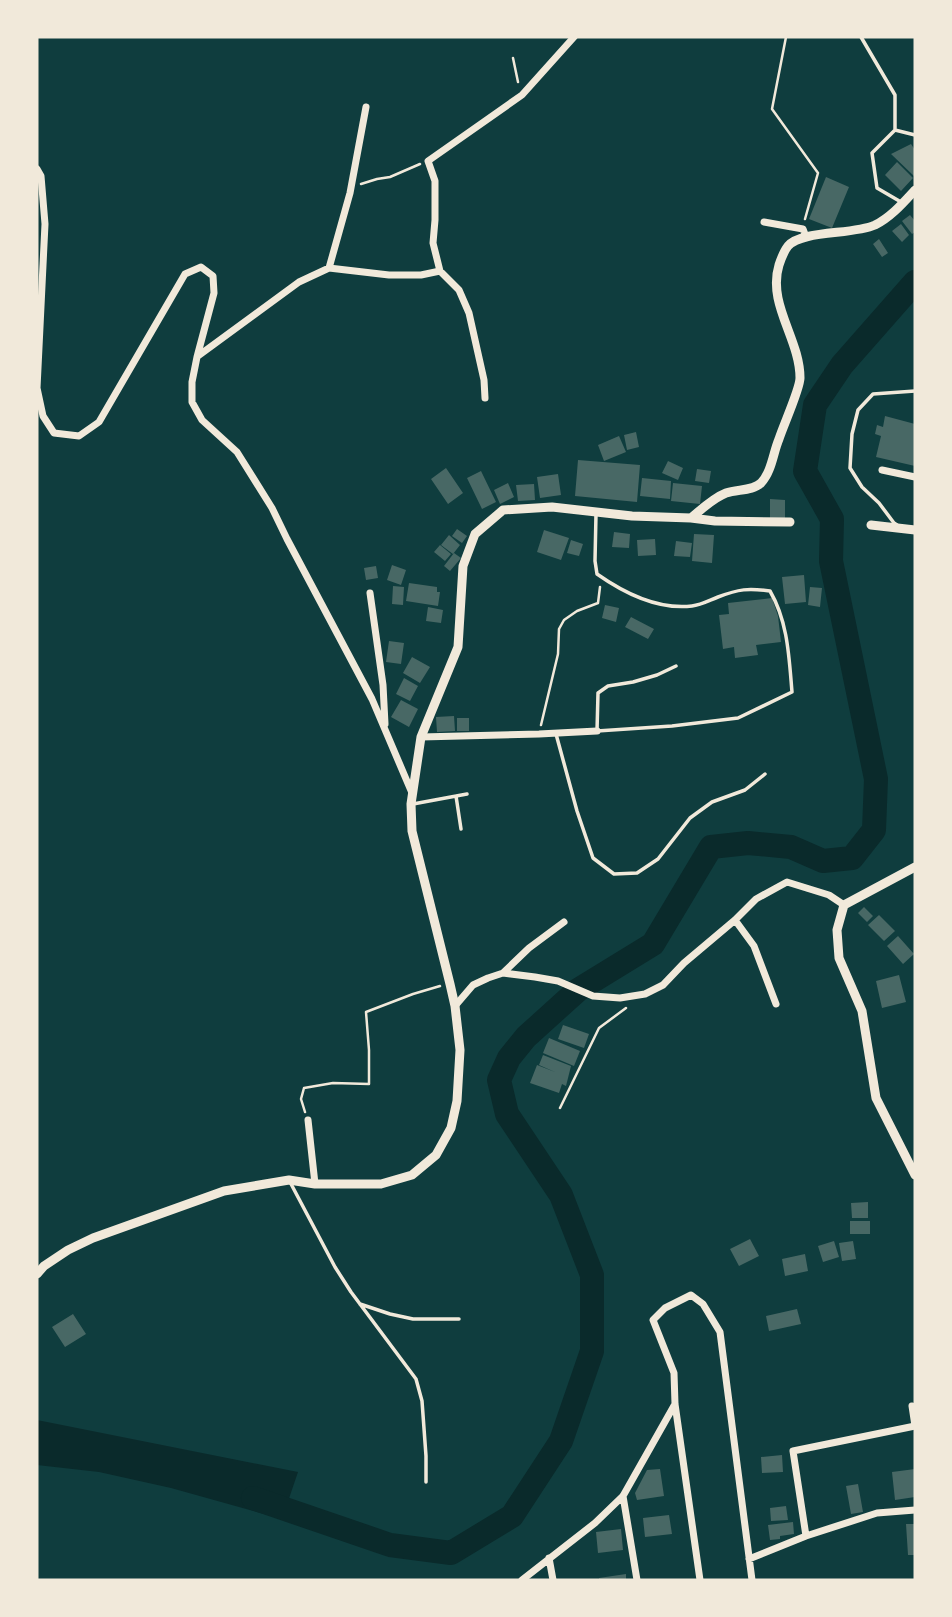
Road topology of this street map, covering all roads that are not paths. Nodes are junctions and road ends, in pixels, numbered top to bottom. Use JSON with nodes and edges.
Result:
{"nodes":[{"id":1,"x":574,"y":37,"type":"edge"},
{"id":2,"x":861,"y":37,"type":"edge"},
{"id":3,"x":366,"y":107,"type":"dead end"},
{"id":4,"x":895,"y":130,"type":"junction"},
{"id":5,"x":915,"y":135,"type":"edge"},
{"id":6,"x":37,"y":169,"type":"edge"},
{"id":7,"x":915,"y":190,"type":"edge"},
{"id":8,"x":903,"y":203,"type":"junction"},
{"id":9,"x":764,"y":222,"type":"dead end"},
{"id":10,"x":804,"y":233,"type":"junction"},
{"id":11,"x":329,"y":268,"type":"junction"},
{"id":12,"x":440,"y":271,"type":"junction"},
{"id":13,"x":197,"y":357,"type":"junction"},
{"id":14,"x":915,"y":391,"type":"edge"},
{"id":15,"x":485,"y":398,"type":"dead end"},
{"id":16,"x":883,"y":470,"type":"dead end"},
{"id":17,"x":915,"y":477,"type":"edge"},
{"id":18,"x":596,"y":512,"type":"junction"},
{"id":19,"x":691,"y":518,"type":"junction"},
{"id":20,"x":790,"y":522,"type":"dead end"},
{"id":21,"x":871,"y":525,"type":"dead end"},
{"id":22,"x":904,"y":528,"type":"junction"},
{"id":23,"x":915,"y":530,"type":"edge"},
{"id":24,"x":370,"y":593,"type":"dead end"},
{"id":25,"x":676,"y":666,"type":"dead end"},
{"id":26,"x":385,"y":729,"type":"junction"},
{"id":27,"x":597,"y":731,"type":"junction"},
{"id":28,"x":555,"y":732,"type":"junction"},
{"id":29,"x":421,"y":737,"type":"junction"},
{"id":30,"x":765,"y":774,"type":"dead end"},
{"id":31,"x":412,"y":793,"type":"junction"},
{"id":32,"x":467,"y":794,"type":"dead end"},
{"id":33,"x":456,"y":796,"type":"junction"},
{"id":34,"x":411,"y":804,"type":"junction"},
{"id":35,"x":461,"y":829,"type":"dead end"},
{"id":36,"x":915,"y":867,"type":"edge"},
{"id":37,"x":844,"y":905,"type":"junction"},
{"id":38,"x":735,"y":920,"type":"junction"},
{"id":39,"x":564,"y":922,"type":"dead end"},
{"id":40,"x":503,"y":974,"type":"junction"},
{"id":41,"x":776,"y":1004,"type":"dead end"},
{"id":42,"x":455,"y":1006,"type":"junction"},
{"id":43,"x":308,"y":1120,"type":"road end"},
{"id":44,"x":915,"y":1175,"type":"edge"},
{"id":45,"x":289,"y":1180,"type":"junction"},
{"id":46,"x":315,"y":1184,"type":"junction"},
{"id":47,"x":37,"y":1274,"type":"edge"},
{"id":48,"x":359,"y":1304,"type":"junction"},
{"id":49,"x":458,"y":1319,"type":"dead end"},
{"id":50,"x":675,"y":1404,"type":"junction"},
{"id":51,"x":912,"y":1406,"type":"dead end"},
{"id":52,"x":915,"y":1426,"type":"edge"},
{"id":53,"x":426,"y":1482,"type":"dead end"},
{"id":54,"x":623,"y":1496,"type":"junction"},
{"id":55,"x":915,"y":1510,"type":"edge"},
{"id":56,"x":806,"y":1536,"type":"junction"},
{"id":57,"x":549,"y":1558,"type":"junction"},
{"id":58,"x":749,"y":1559,"type":"junction"},
{"id":59,"x":522,"y":1580,"type":"edge"},
{"id":60,"x":552,"y":1580,"type":"edge"},
{"id":61,"x":637,"y":1580,"type":"edge"},
{"id":62,"x":700,"y":1580,"type":"edge"},
{"id":63,"x":751,"y":1580,"type":"edge"}],
"edges":[{"from":1,"to":12,"type":"street"},
{"from":2,"to":4,"type":"lane"},
{"from":3,"to":11,"type":"street"},
{"from":4,"to":5,"type":"lane"},
{"from":4,"to":8,"type":"lane"},
{"from":6,"to":13,"type":"street"},
{"from":7,"to":8,"type":"street"},
{"from":8,"to":10,"type":"street"},
{"from":9,"to":10,"type":"street"},
{"from":10,"to":19,"type":"street"},
{"from":11,"to":12,"type":"street"},
{"from":11,"to":13,"type":"street"},
{"from":12,"to":15,"type":"street"},
{"from":13,"to":26,"type":"street"},
{"from":14,"to":22,"type":"lane"},
{"from":16,"to":17,"type":"street"},
{"from":18,"to":19,"type":"street"},
{"from":18,"to":27,"type":"lane"},
{"from":18,"to":29,"type":"street"},
{"from":19,"to":20,"type":"street"},
{"from":21,"to":22,"type":"street"},
{"from":22,"to":23,"type":"street"},
{"from":24,"to":26,"type":"street"},
{"from":25,"to":27,"type":"lane"},
{"from":26,"to":31,"type":"street"},
{"from":27,"to":28,"type":"street"},
{"from":28,"to":29,"type":"street"},
{"from":28,"to":30,"type":"lane"},
{"from":29,"to":31,"type":"street"},
{"from":31,"to":34,"type":"street"},
{"from":32,"to":33,"type":"lane"},
{"from":33,"to":34,"type":"lane"},
{"from":33,"to":35,"type":"lane"},
{"from":34,"to":42,"type":"street"},
{"from":36,"to":37,"type":"street"},
{"from":37,"to":38,"type":"street"},
{"from":37,"to":44,"type":"street"},
{"from":38,"to":40,"type":"street"},
{"from":38,"to":41,"type":"street"},
{"from":39,"to":40,"type":"street"},
{"from":40,"to":42,"type":"street"},
{"from":42,"to":46,"type":"street"},
{"from":43,"to":46,"type":"street"},
{"from":45,"to":46,"type":"street"},
{"from":45,"to":47,"type":"street"},
{"from":45,"to":48,"type":"lane"},
{"from":48,"to":49,"type":"lane"},
{"from":48,"to":53,"type":"lane"},
{"from":50,"to":54,"type":"street"},
{"from":50,"to":58,"type":"street"},
{"from":50,"to":62,"type":"street"},
{"from":51,"to":52,"type":"street"},
{"from":52,"to":56,"type":"street"},
{"from":54,"to":57,"type":"street"},
{"from":54,"to":61,"type":"street"},
{"from":55,"to":56,"type":"street"},
{"from":56,"to":58,"type":"street"},
{"from":57,"to":59,"type":"street"},
{"from":57,"to":60,"type":"street"},
{"from":58,"to":63,"type":"street"}]}
